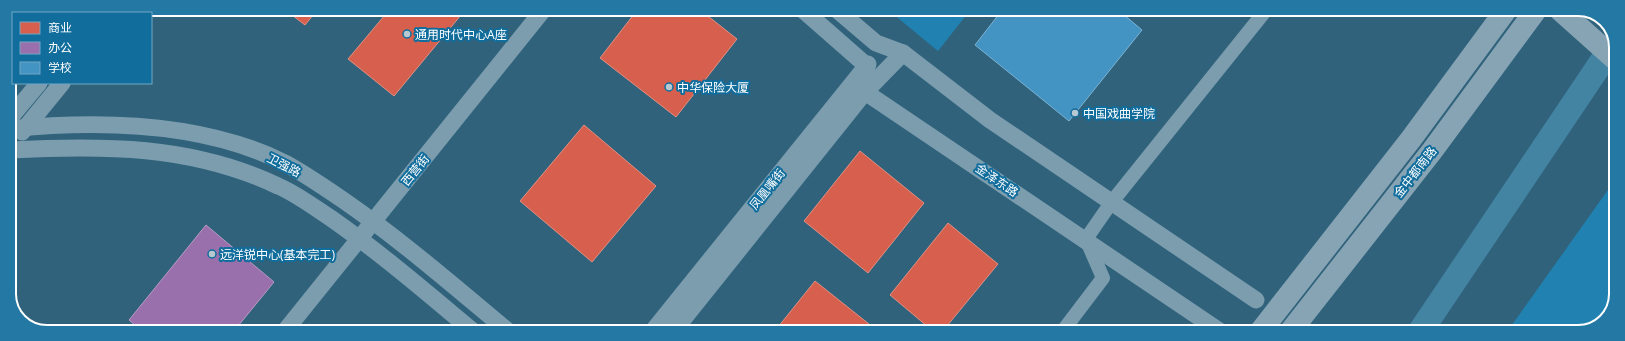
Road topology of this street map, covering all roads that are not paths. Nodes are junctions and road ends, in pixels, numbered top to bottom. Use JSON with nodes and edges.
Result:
{"nodes":[{"id":1,"x":538,"y":16,"type":"edge"},
{"id":2,"x":810,"y":16,"type":"edge"},
{"id":3,"x":844,"y":16,"type":"edge"},
{"id":4,"x":1261,"y":16,"type":"edge"},
{"id":5,"x":1502,"y":16,"type":"edge"},
{"id":6,"x":1532,"y":16,"type":"edge"},
{"id":7,"x":1567,"y":16,"type":"edge"},
{"id":8,"x":876,"y":43,"type":"junction"},
{"id":9,"x":903,"y":53,"type":"junction"},
{"id":10,"x":1609,"y":54,"type":"edge"},
{"id":11,"x":867,"y":66,"type":"junction"},
{"id":12,"x":38,"y":84,"type":"edge"},
{"id":13,"x":61,"y":84,"type":"edge"},
{"id":14,"x":865,"y":92,"type":"junction"},
{"id":15,"x":16,"y":111,"type":"edge"},
{"id":16,"x":17,"y":128,"type":"edge"},
{"id":17,"x":16,"y":149,"type":"edge"},
{"id":18,"x":1111,"y":202,"type":"junction"},
{"id":19,"x":374,"y":221,"type":"junction"},
{"id":20,"x":360,"y":238,"type":"junction"},
{"id":21,"x":1086,"y":240,"type":"junction"},
{"id":22,"x":1256,"y":300,"type":"dead end"},
{"id":23,"x":290,"y":325,"type":"edge"},
{"id":24,"x":466,"y":325,"type":"edge"},
{"id":25,"x":500,"y":325,"type":"edge"},
{"id":26,"x":658,"y":325,"type":"edge"},
{"id":27,"x":679,"y":325,"type":"edge"},
{"id":28,"x":1067,"y":325,"type":"edge"},
{"id":29,"x":1211,"y":325,"type":"edge"},
{"id":30,"x":1265,"y":325,"type":"edge"},
{"id":31,"x":1295,"y":325,"type":"edge"}],
"edges":[{"from":1,"to":19,"type":"street","name":"西营街"},
{"from":2,"to":11,"type":"street"},
{"from":3,"to":8,"type":"street"},
{"from":4,"to":18,"type":"street"},
{"from":5,"to":30,"type":"main road","name":"金中都南路"},
{"from":6,"to":31,"type":"main road","name":"金中都南路"},
{"from":7,"to":10,"type":"main road"},
{"from":8,"to":9,"type":"street"},
{"from":8,"to":11,"type":"street","name":"凤凰嘴街"},
{"from":9,"to":14,"type":"street","name":"凤凰嘴街"},
{"from":9,"to":18,"type":"street"},
{"from":11,"to":14,"type":"street"},
{"from":11,"to":26,"type":"street","name":"凤凰嘴街"},
{"from":12,"to":15,"type":"street"},
{"from":13,"to":16,"type":"street"},
{"from":14,"to":21,"type":"street","name":"金泽东路"},
{"from":14,"to":27,"type":"street","name":"凤凰嘴街"},
{"from":16,"to":19,"type":"street","name":"卫强路"},
{"from":17,"to":20,"type":"street","name":"卫强路"},
{"from":18,"to":21,"type":"street"},
{"from":18,"to":22,"type":"street"},
{"from":19,"to":20,"type":"street","name":"西营街"},
{"from":19,"to":25,"type":"street","name":"卫强路"},
{"from":20,"to":23,"type":"street","name":"西营街"},
{"from":20,"to":24,"type":"street","name":"卫强路"},
{"from":21,"to":28,"type":"street"},
{"from":21,"to":29,"type":"street","name":"金泽东路"}]}
